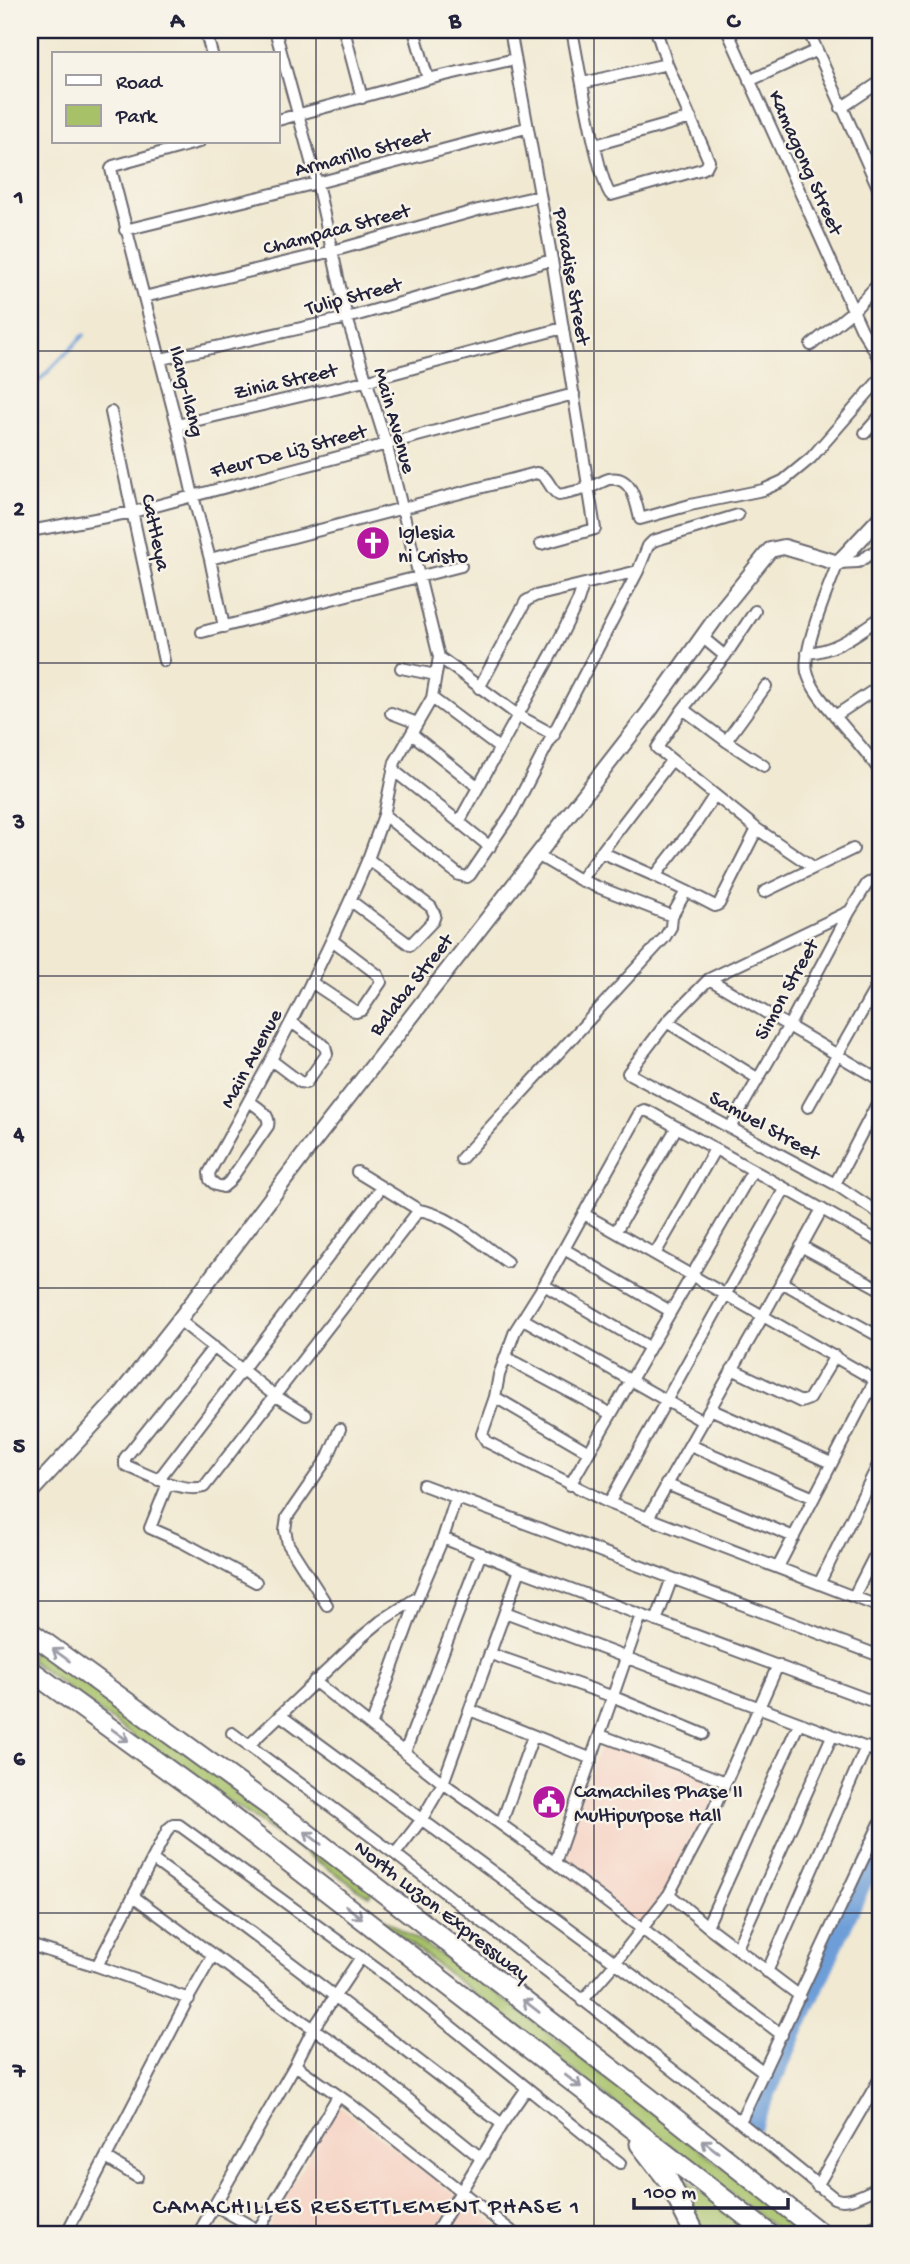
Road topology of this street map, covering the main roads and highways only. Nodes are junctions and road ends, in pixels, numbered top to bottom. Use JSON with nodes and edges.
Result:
{"nodes":[{"id":1,"x":30,"y":1632,"type":"edge"},
{"id":2,"x":30,"y":1670,"type":"edge"},
{"id":3,"x":607,"y":2107,"type":"junction"},
{"id":4,"x":695,"y":2234,"type":"edge"},
{"id":5,"x":769,"y":2234,"type":"edge"},
{"id":6,"x":821,"y":2234,"type":"edge"}],
"edges":[{"from":6,"to":1,"type":"highway","name":"North Luzon Expressway","one_way":true},
{"from":2,"to":3,"type":"highway","one_way":true},
{"from":3,"to":4,"type":"highway"},
{"from":3,"to":5,"type":"highway"}]}
